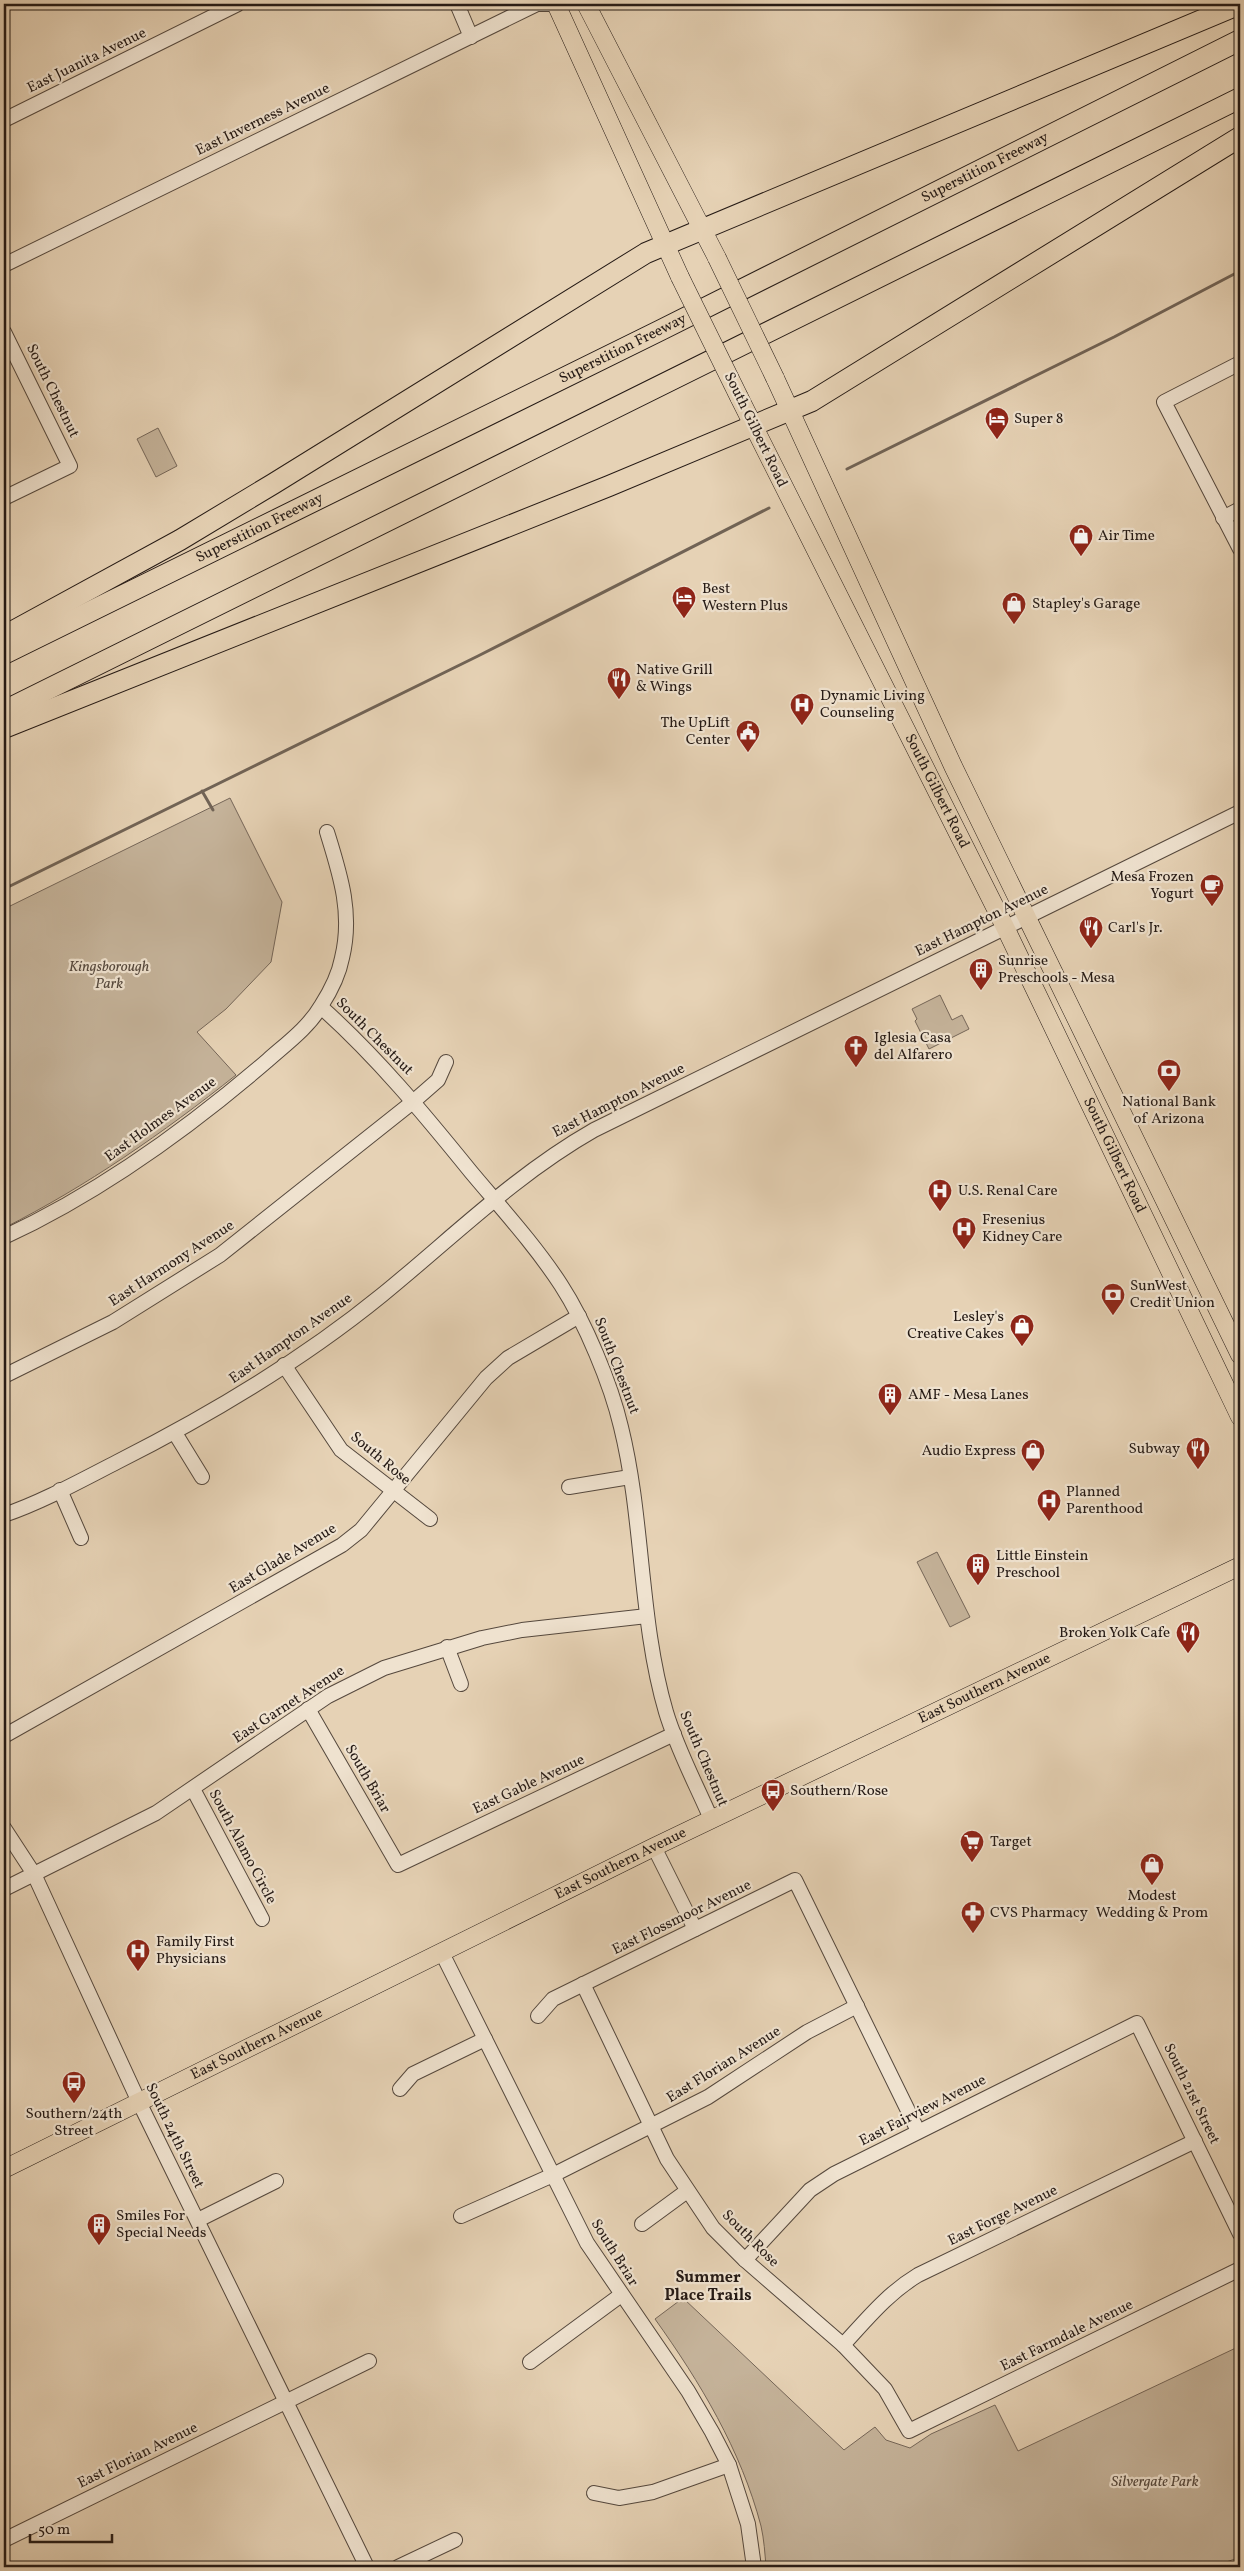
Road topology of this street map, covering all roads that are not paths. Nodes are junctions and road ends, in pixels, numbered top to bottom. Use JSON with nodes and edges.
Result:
{"nodes":[{"id":1,"x":238,"y":4,"type":"edge"},
{"id":2,"x":457,"y":4,"type":"edge"},
{"id":3,"x":537,"y":4,"type":"edge"},
{"id":4,"x":556,"y":4,"type":"edge"},
{"id":5,"x":586,"y":4,"type":"edge"},
{"id":6,"x":1240,"y":4,"type":"edge"},
{"id":7,"x":471,"y":37,"type":"junction"},
{"id":8,"x":1240,"y":40,"type":"edge"},
{"id":9,"x":1240,"y":98,"type":"edge"},
{"id":10,"x":4,"y":120,"type":"edge"},
{"id":11,"x":1240,"y":137,"type":"edge"},
{"id":12,"x":702,"y":229,"type":"junction"},
{"id":13,"x":664,"y":245,"type":"junction"},
{"id":14,"x":4,"y":265,"type":"edge"},
{"id":15,"x":4,"y":332,"type":"edge"},
{"id":16,"x":1240,"y":363,"type":"edge"},
{"id":17,"x":789,"y":410,"type":"junction"},
{"id":18,"x":753,"y":427,"type":"junction"},
{"id":19,"x":4,"y":498,"type":"edge"},
{"id":20,"x":1240,"y":509,"type":"edge"},
{"id":21,"x":1223,"y":518,"type":"junction"},
{"id":22,"x":1240,"y":549,"type":"edge"},
{"id":23,"x":4,"y":636,"type":"edge"},
{"id":24,"x":4,"y":654,"type":"edge"},
{"id":25,"x":4,"y":711,"type":"edge"},
{"id":26,"x":4,"y":728,"type":"edge"},
{"id":27,"x":1240,"y":812,"type":"edge"},
{"id":28,"x":326,"y":832,"type":"dead end"},
{"id":29,"x":1026,"y":917,"type":"junction"},
{"id":30,"x":1005,"y":927,"type":"junction"},
{"id":31,"x":321,"y":1007,"type":"junction"},
{"id":32,"x":446,"y":1062,"type":"dead end"},
{"id":33,"x":414,"y":1101,"type":"junction"},
{"id":34,"x":494,"y":1200,"type":"junction"},
{"id":35,"x":4,"y":1237,"type":"edge"},
{"id":36,"x":579,"y":1316,"type":"junction"},
{"id":37,"x":1240,"y":1355,"type":"edge"},
{"id":38,"x":284,"y":1365,"type":"junction"},
{"id":39,"x":4,"y":1376,"type":"edge"},
{"id":40,"x":1240,"y":1417,"type":"edge"},
{"id":41,"x":175,"y":1433,"type":"junction"},
{"id":42,"x":202,"y":1477,"type":"dead end"},
{"id":43,"x":630,"y":1477,"type":"junction"},
{"id":44,"x":569,"y":1487,"type":"dead end"},
{"id":45,"x":60,"y":1490,"type":"junction"},
{"id":46,"x":393,"y":1492,"type":"junction"},
{"id":47,"x":4,"y":1515,"type":"edge"},
{"id":48,"x":430,"y":1519,"type":"dead end"},
{"id":49,"x":81,"y":1538,"type":"dead end"},
{"id":50,"x":1240,"y":1566,"type":"edge"},
{"id":51,"x":648,"y":1616,"type":"junction"},
{"id":52,"x":448,"y":1647,"type":"junction"},
{"id":53,"x":461,"y":1684,"type":"dead end"},
{"id":54,"x":308,"y":1709,"type":"junction"},
{"id":55,"x":674,"y":1734,"type":"junction"},
{"id":56,"x":4,"y":1736,"type":"edge"},
{"id":57,"x":193,"y":1789,"type":"junction"},
{"id":58,"x":711,"y":1819,"type":"junction"},
{"id":59,"x":4,"y":1828,"type":"edge"},
{"id":60,"x":654,"y":1847,"type":"junction"},
{"id":61,"x":398,"y":1865,"type":"joint"},
{"id":62,"x":34,"y":1874,"type":"junction"},
{"id":63,"x":4,"y":1889,"type":"edge"},
{"id":64,"x":262,"y":1919,"type":"dead end"},
{"id":65,"x":695,"y":1929,"type":"junction"},
{"id":66,"x":442,"y":1953,"type":"junction"},
{"id":67,"x":583,"y":1984,"type":"junction"},
{"id":68,"x":857,"y":2006,"type":"junction"},
{"id":69,"x":538,"y":2016,"type":"dead end"},
{"id":70,"x":1138,"y":2023,"type":"joint"},
{"id":71,"x":485,"y":2039,"type":"junction"},
{"id":72,"x":400,"y":2089,"type":"dead end"},
{"id":73,"x":139,"y":2102,"type":"junction"},
{"id":74,"x":652,"y":2127,"type":"junction"},
{"id":75,"x":918,"y":2131,"type":"junction"},
{"id":76,"x":1196,"y":2141,"type":"junction"},
{"id":77,"x":4,"y":2169,"type":"edge"},
{"id":78,"x":553,"y":2175,"type":"junction"},
{"id":79,"x":276,"y":2181,"type":"dead end"},
{"id":80,"x":687,"y":2191,"type":"junction"},
{"id":81,"x":461,"y":2216,"type":"dead end"},
{"id":82,"x":198,"y":2220,"type":"junction"},
{"id":83,"x":642,"y":2224,"type":"dead end"},
{"id":84,"x":1240,"y":2234,"type":"edge"},
{"id":85,"x":745,"y":2260,"type":"junction"},
{"id":86,"x":1240,"y":2269,"type":"edge"},
{"id":87,"x":621,"y":2295,"type":"junction"},
{"id":88,"x":843,"y":2345,"type":"junction"},
{"id":89,"x":369,"y":2361,"type":"dead end"},
{"id":90,"x":530,"y":2362,"type":"dead end"},
{"id":91,"x":286,"y":2402,"type":"junction"},
{"id":92,"x":909,"y":2431,"type":"joint"},
{"id":93,"x":728,"y":2465,"type":"junction"},
{"id":94,"x":594,"y":2493,"type":"dead end"},
{"id":95,"x":4,"y":2540,"type":"edge"},
{"id":96,"x":455,"y":2540,"type":"dead end"},
{"id":97,"x":367,"y":2567,"type":"edge"},
{"id":98,"x":398,"y":2567,"type":"edge"},
{"id":99,"x":754,"y":2567,"type":"edge"}],
"edges":[{"from":1,"to":10,"type":"street","name":"East Juanita Avenue"},
{"from":2,"to":7,"type":"street"},
{"from":3,"to":4,"type":"street","name":"East Inverness Avenue"},
{"from":3,"to":7,"type":"street","name":"East Inverness Avenue"},
{"from":4,"to":13,"type":"main road","name":"South Gilbert Road"},
{"from":5,"to":12,"type":"main road","name":"South Gilbert Road"},
{"from":6,"to":12,"type":"highway"},
{"from":7,"to":14,"type":"street","name":"East Inverness Avenue"},
{"from":8,"to":24,"type":"highway","name":"Superstition Freeway"},
{"from":9,"to":25,"type":"highway"},
{"from":11,"to":17,"type":"highway"},
{"from":12,"to":13,"type":"highway"},
{"from":12,"to":17,"type":"main road","name":"South Gilbert Road","bridge":true},
{"from":13,"to":18,"type":"main road","name":"South Gilbert Road","bridge":true},
{"from":13,"to":23,"type":"highway"},
{"from":15,"to":19,"type":"street","name":"South Chestnut"},
{"from":16,"to":21,"type":"street"},
{"from":17,"to":18,"type":"highway"},
{"from":17,"to":29,"type":"main road","name":"South Gilbert Road"},
{"from":18,"to":26,"type":"highway"},
{"from":18,"to":30,"type":"main road","name":"South Gilbert Road"},
{"from":20,"to":21,"type":"street"},
{"from":21,"to":22,"type":"street"},
{"from":27,"to":29,"type":"street","name":"East Hampton Avenue"},
{"from":28,"to":31,"type":"street"},
{"from":29,"to":30,"type":"street","name":"East Hampton Avenue"},
{"from":29,"to":37,"type":"main road","name":"South Gilbert Road"},
{"from":30,"to":34,"type":"street","name":"East Hampton Avenue"},
{"from":30,"to":40,"type":"main road","name":"South Gilbert Road"},
{"from":31,"to":33,"type":"street","name":"South Chestnut"},
{"from":31,"to":35,"type":"street","name":"East Holmes Avenue"},
{"from":32,"to":33,"type":"street","name":"East Harmony Avenue"},
{"from":33,"to":34,"type":"street","name":"South Chestnut"},
{"from":33,"to":39,"type":"street","name":"East Harmony Avenue"},
{"from":34,"to":36,"type":"street","name":"South Chestnut"},
{"from":34,"to":38,"type":"street","name":"East Hampton Avenue"},
{"from":36,"to":43,"type":"street","name":"South Chestnut"},
{"from":36,"to":46,"type":"street","name":"East Glade Avenue"},
{"from":38,"to":41,"type":"street","name":"East Hampton Avenue"},
{"from":38,"to":46,"type":"street","name":"South Rose"},
{"from":41,"to":42,"type":"street"},
{"from":41,"to":45,"type":"street","name":"East Hampton Avenue"},
{"from":43,"to":44,"type":"street"},
{"from":43,"to":51,"type":"street","name":"South Chestnut"},
{"from":45,"to":47,"type":"street","name":"East Hampton Avenue"},
{"from":45,"to":49,"type":"street"},
{"from":46,"to":48,"type":"street","name":"South Rose"},
{"from":46,"to":56,"type":"street","name":"East Glade Avenue"},
{"from":50,"to":58,"type":"main road","name":"East Southern Avenue"},
{"from":51,"to":52,"type":"street","name":"East Garnet Avenue"},
{"from":51,"to":55,"type":"street","name":"South Chestnut"},
{"from":52,"to":53,"type":"street"},
{"from":52,"to":54,"type":"street","name":"East Garnet Avenue"},
{"from":54,"to":57,"type":"street","name":"East Garnet Avenue"},
{"from":54,"to":61,"type":"street","name":"South Briar"},
{"from":55,"to":58,"type":"street","name":"South Chestnut"},
{"from":55,"to":61,"type":"street","name":"East Gable Avenue"},
{"from":57,"to":62,"type":"street","name":"East Garnet Avenue"},
{"from":57,"to":64,"type":"street","name":"South Alamo Circle"},
{"from":58,"to":60,"type":"main road","name":"East Southern Avenue"},
{"from":59,"to":62,"type":"street","name":"South 24th Street"},
{"from":60,"to":65,"type":"street"},
{"from":60,"to":66,"type":"main road","name":"East Southern Avenue"},
{"from":62,"to":63,"type":"street","name":"East Garnet Avenue"},
{"from":62,"to":73,"type":"street","name":"South 24th Street"},
{"from":65,"to":67,"type":"street","name":"East Flossmoor Avenue"},
{"from":65,"to":68,"type":"street","name":"East Flossmoor Avenue"},
{"from":66,"to":71,"type":"street","name":"South Briar"},
{"from":66,"to":73,"type":"main road","name":"East Southern Avenue"},
{"from":67,"to":69,"type":"street","name":"East Flossmoor Avenue"},
{"from":67,"to":74,"type":"street","name":"South Rose"},
{"from":68,"to":74,"type":"street","name":"East Florian Avenue"},
{"from":68,"to":75,"type":"street"},
{"from":70,"to":75,"type":"street","name":"East Fairview Avenue"},
{"from":70,"to":76,"type":"street","name":"South 21st Street"},
{"from":71,"to":72,"type":"street"},
{"from":71,"to":78,"type":"street","name":"South Briar"},
{"from":73,"to":77,"type":"main road","name":"East Southern Avenue"},
{"from":73,"to":82,"type":"street","name":"South 24th Street"},
{"from":74,"to":78,"type":"street","name":"East Florian Avenue"},
{"from":74,"to":80,"type":"street","name":"South Rose"},
{"from":75,"to":85,"type":"street","name":"East Fairview Avenue"},
{"from":76,"to":84,"type":"street","name":"South 21st Street"},
{"from":76,"to":88,"type":"street","name":"East Forge Avenue"},
{"from":78,"to":81,"type":"street","name":"East Florian Avenue"},
{"from":78,"to":87,"type":"street","name":"South Briar"},
{"from":79,"to":82,"type":"street"},
{"from":80,"to":83,"type":"street"},
{"from":80,"to":85,"type":"street","name":"South Rose"},
{"from":82,"to":91,"type":"street","name":"South 24th Street"},
{"from":85,"to":88,"type":"street","name":"South Rose"},
{"from":86,"to":92,"type":"street","name":"East Farmdale Avenue"},
{"from":87,"to":90,"type":"street"},
{"from":87,"to":93,"type":"street","name":"South Briar"},
{"from":88,"to":92,"type":"street","name":"South Rose"},
{"from":89,"to":91,"type":"street","name":"East Florian Avenue"},
{"from":91,"to":95,"type":"street","name":"East Florian Avenue"},
{"from":91,"to":97,"type":"street","name":"South 24th Street"},
{"from":93,"to":94,"type":"street"},
{"from":93,"to":99,"type":"street","name":"South Briar"},
{"from":96,"to":98,"type":"street"}]}
